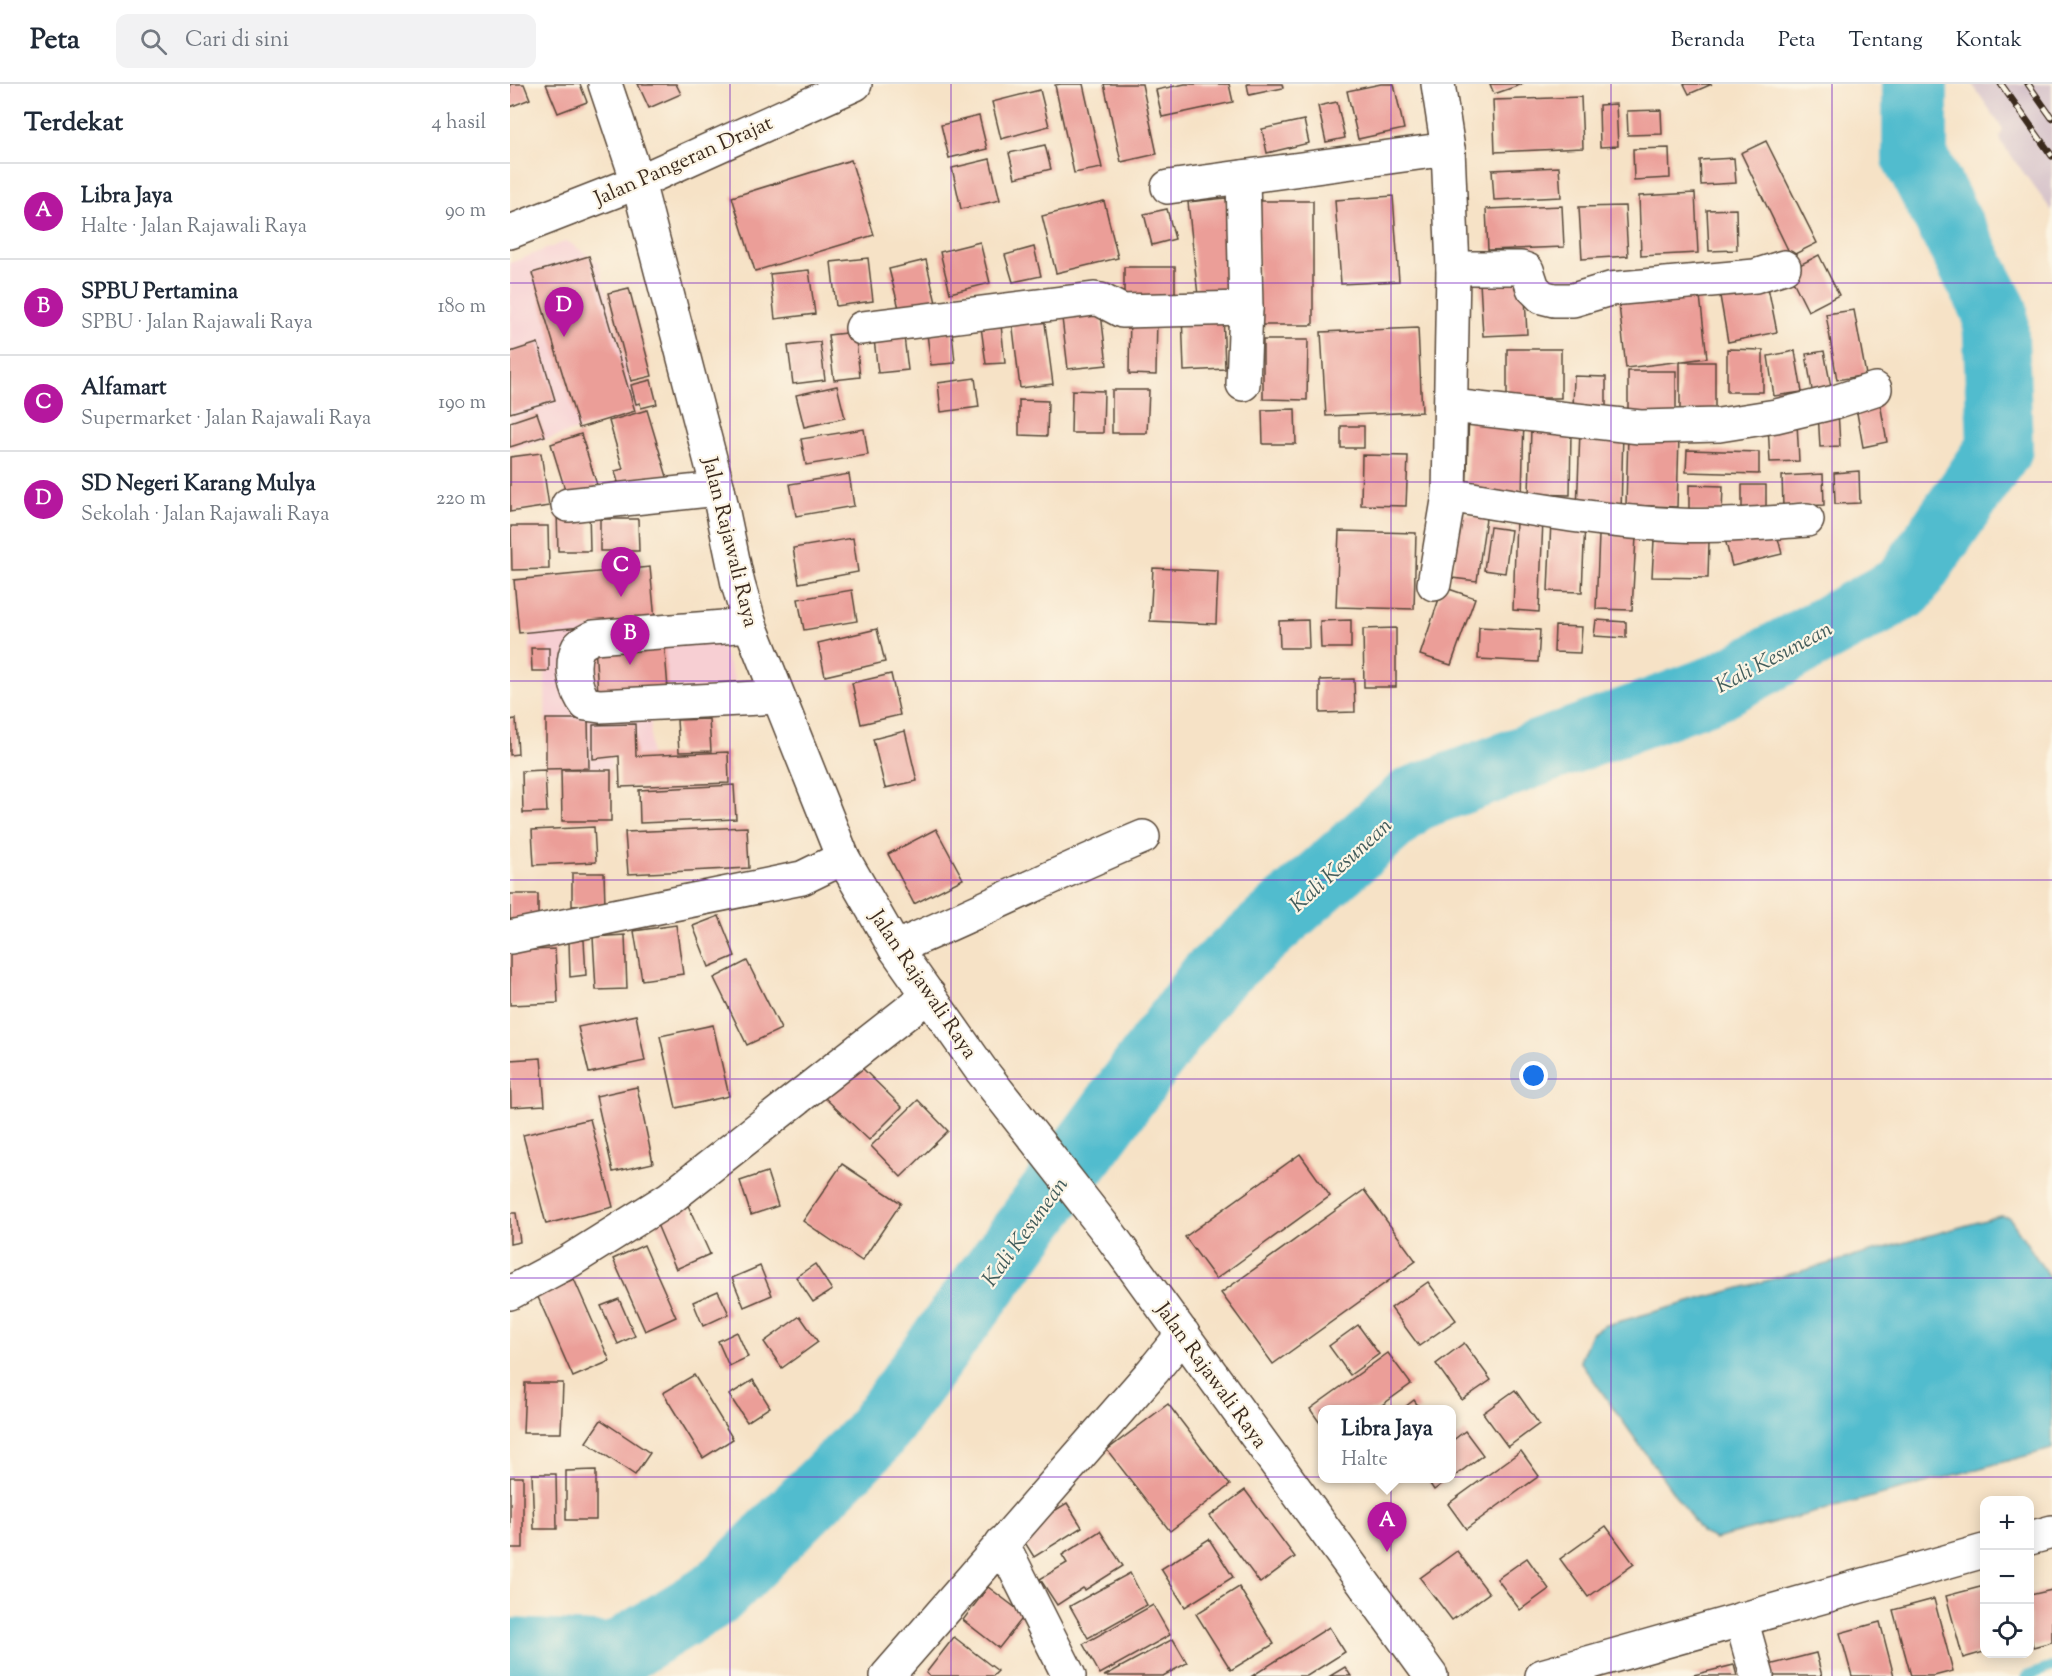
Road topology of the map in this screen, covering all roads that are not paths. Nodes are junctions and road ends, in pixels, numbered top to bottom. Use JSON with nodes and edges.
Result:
{"nodes":[{"id":1,"x":604,"y":84,"type":"edge"},
{"id":2,"x":855,"y":84,"type":"edge"},
{"id":3,"x":1438,"y":84,"type":"edge"},
{"id":4,"x":1448,"y":149,"type":"junction"},
{"id":5,"x":1243,"y":177,"type":"junction"},
{"id":6,"x":638,"y":182,"type":"junction"},
{"id":7,"x":1168,"y":188,"type":"dead end"},
{"id":8,"x":510,"y":232,"type":"edge"},
{"id":9,"x":1784,"y":267,"type":"dead end"},
{"id":10,"x":1453,"y":268,"type":"junction"},
{"id":11,"x":1246,"y":308,"type":"junction"},
{"id":12,"x":862,"y":328,"type":"dead end"},
{"id":13,"x":1243,"y":384,"type":"dead end"},
{"id":14,"x":1875,"y":389,"type":"dead end"},
{"id":15,"x":1452,"y":406,"type":"junction"},
{"id":16,"x":718,"y":489,"type":"junction"},
{"id":17,"x":1449,"y":495,"type":"junction"},
{"id":18,"x":568,"y":505,"type":"dead end"},
{"id":19,"x":1807,"y":520,"type":"dead end"},
{"id":20,"x":1434,"y":584,"type":"dead end"},
{"id":21,"x":750,"y":625,"type":"junction"},
{"id":22,"x":778,"y":697,"type":"junction"},
{"id":23,"x":1143,"y":837,"type":"dead end"},
{"id":24,"x":843,"y":858,"type":"junction"},
{"id":25,"x":510,"y":937,"type":"edge"},
{"id":26,"x":895,"y":948,"type":"junction"},
{"id":27,"x":929,"y":995,"type":"junction"},
{"id":28,"x":510,"y":1293,"type":"edge"},
{"id":29,"x":1183,"y":1334,"type":"junction"},
{"id":30,"x":2052,"y":1532,"type":"edge"},
{"id":31,"x":2034,"y":1537,"type":"edge"},
{"id":32,"x":1002,"y":1543,"type":"junction"},
{"id":33,"x":1980,"y":1552,"type":"edge"},
{"id":34,"x":1741,"y":1619,"type":"junction"},
{"id":35,"x":887,"y":1676,"type":"edge"},
{"id":36,"x":1069,"y":1676,"type":"edge"},
{"id":37,"x":1431,"y":1676,"type":"edge"},
{"id":38,"x":1542,"y":1676,"type":"edge"},
{"id":39,"x":1757,"y":1676,"type":"edge"}],
"edges":[{"from":1,"to":6,"type":"street","name":"Jalan Rajawali Raya"},
{"from":2,"to":6,"type":"street","name":"Jalan Pangeran Drajat"},
{"from":3,"to":4,"type":"street"},
{"from":4,"to":5,"type":"street"},
{"from":4,"to":10,"type":"street"},
{"from":5,"to":7,"type":"street"},
{"from":5,"to":11,"type":"street"},
{"from":6,"to":8,"type":"street","name":"Jalan Pangeran Drajat"},
{"from":6,"to":16,"type":"street","name":"Jalan Rajawali Raya"},
{"from":9,"to":10,"type":"street"},
{"from":10,"to":15,"type":"street"},
{"from":11,"to":12,"type":"street"},
{"from":11,"to":13,"type":"street"},
{"from":14,"to":15,"type":"street"},
{"from":15,"to":17,"type":"street"},
{"from":16,"to":18,"type":"street"},
{"from":16,"to":21,"type":"street","name":"Jalan Rajawali Raya"},
{"from":17,"to":19,"type":"street"},
{"from":17,"to":20,"type":"street"},
{"from":21,"to":22,"type":"street","name":"Jalan Rajawali Raya"},
{"from":21,"to":22,"type":"street"},
{"from":22,"to":24,"type":"street","name":"Jalan Rajawali Raya"},
{"from":23,"to":26,"type":"street"},
{"from":24,"to":25,"type":"street"},
{"from":24,"to":26,"type":"street","name":"Jalan Rajawali Raya"},
{"from":26,"to":27,"type":"street","name":"Jalan Rajawali Raya"},
{"from":27,"to":28,"type":"street"},
{"from":27,"to":29,"type":"street","name":"Jalan Rajawali Raya"},
{"from":29,"to":32,"type":"street"},
{"from":29,"to":37,"type":"street","name":"Jalan Rajawali Raya"},
{"from":30,"to":31,"type":"street"},
{"from":32,"to":35,"type":"street"},
{"from":32,"to":36,"type":"street"},
{"from":33,"to":34,"type":"street"},
{"from":34,"to":38,"type":"street"},
{"from":34,"to":39,"type":"street"}]}
